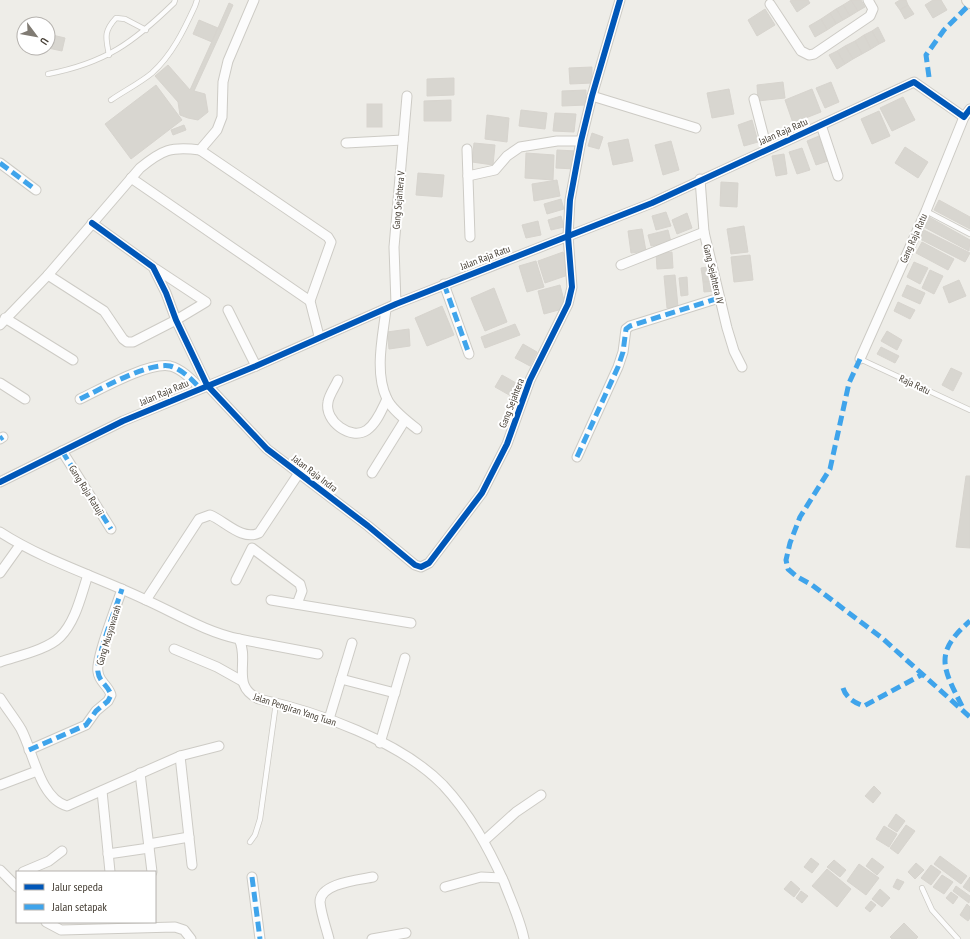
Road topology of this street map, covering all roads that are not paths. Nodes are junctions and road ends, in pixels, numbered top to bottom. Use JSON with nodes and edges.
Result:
{"nodes":[{"id":1,"x":175,"y":0,"type":"edge"},
{"id":2,"x":197,"y":0,"type":"edge"},
{"id":3,"x":254,"y":0,"type":"edge"},
{"id":4,"x":620,"y":0,"type":"edge"},
{"id":5,"x":868,"y":0,"type":"edge"},
{"id":6,"x":968,"y":0,"type":"edge"},
{"id":7,"x":770,"y":1,"type":"edge"},
{"id":8,"x":970,"y":2,"type":"edge"},
{"id":9,"x":146,"y":30,"type":"junction"},
{"id":10,"x":109,"y":55,"type":"junction"},
{"id":11,"x":48,"y":74,"type":"dead end"},
{"id":12,"x":407,"y":96,"type":"dead end"},
{"id":13,"x":592,"y":96,"type":"junction"},
{"id":14,"x":754,"y":99,"type":"dead end"},
{"id":15,"x":111,"y":100,"type":"dead end"},
{"id":16,"x":967,"y":113,"type":"edge"},
{"id":17,"x":821,"y":125,"type":"junction"},
{"id":18,"x":696,"y":128,"type":"dead end"},
{"id":19,"x":403,"y":140,"type":"junction"},
{"id":20,"x":581,"y":141,"type":"junction"},
{"id":21,"x":346,"y":143,"type":"dead end"},
{"id":22,"x":467,"y":149,"type":"dead end"},
{"id":23,"x":768,"y":149,"type":"junction"},
{"id":24,"x":200,"y":150,"type":"junction"},
{"id":25,"x":0,"y":163,"type":"edge"},
{"id":26,"x":468,"y":176,"type":"junction"},
{"id":27,"x":838,"y":176,"type":"dead end"},
{"id":28,"x":131,"y":178,"type":"junction"},
{"id":29,"x":700,"y":179,"type":"junction"},
{"id":30,"x":36,"y":190,"type":"dead end"},
{"id":31,"x":926,"y":211,"type":"junction"},
{"id":32,"x":92,"y":223,"type":"junction"},
{"id":33,"x":704,"y":232,"type":"junction"},
{"id":34,"x":970,"y":234,"type":"edge"},
{"id":35,"x":568,"y":236,"type":"junction"},
{"id":36,"x":470,"y":237,"type":"dead end"},
{"id":37,"x":621,"y":265,"type":"dead end"},
{"id":38,"x":153,"y":268,"type":"junction"},
{"id":39,"x":48,"y":275,"type":"junction"},
{"id":40,"x":444,"y":284,"type":"junction"},
{"id":41,"x":719,"y":298,"type":"junction"},
{"id":42,"x":310,"y":301,"type":"junction"},
{"id":43,"x":396,"y":304,"type":"junction"},
{"id":44,"x":386,"y":309,"type":"junction"},
{"id":45,"x":228,"y":310,"type":"dead end"},
{"id":46,"x":176,"y":320,"type":"junction"},
{"id":47,"x":3,"y":321,"type":"edge"},
{"id":48,"x":319,"y":336,"type":"junction"},
{"id":49,"x":469,"y":354,"type":"dead end"},
{"id":50,"x":860,"y":359,"type":"joint"},
{"id":51,"x":73,"y":360,"type":"dead end"},
{"id":52,"x":256,"y":366,"type":"junction"},
{"id":53,"x":742,"y":367,"type":"dead end"},
{"id":54,"x":338,"y":380,"type":"dead end"},
{"id":55,"x":0,"y":383,"type":"edge"},
{"id":56,"x":204,"y":386,"type":"junction"},
{"id":57,"x":25,"y":399,"type":"dead end"},
{"id":58,"x":80,"y":399,"type":"dead end"},
{"id":59,"x":387,"y":399,"type":"junction"},
{"id":60,"x":970,"y":410,"type":"edge"},
{"id":61,"x":405,"y":420,"type":"junction"},
{"id":62,"x":417,"y":429,"type":"dead end"},
{"id":63,"x":62,"y":451,"type":"junction"},
{"id":64,"x":577,"y":457,"type":"dead end"},
{"id":65,"x":299,"y":473,"type":"junction"},
{"id":66,"x":372,"y":473,"type":"dead end"},
{"id":67,"x":0,"y":482,"type":"edge"},
{"id":68,"x":111,"y":529,"type":"dead end"},
{"id":69,"x":0,"y":532,"type":"edge"},
{"id":70,"x":249,"y":536,"type":"junction"},
{"id":71,"x":20,"y":544,"type":"junction"},
{"id":72,"x":252,"y":548,"type":"junction"},
{"id":73,"x":429,"y":563,"type":"joint"},
{"id":74,"x":0,"y":573,"type":"edge"},
{"id":75,"x":88,"y":575,"type":"junction"},
{"id":76,"x":236,"y":580,"type":"dead end"},
{"id":77,"x":122,"y":589,"type":"junction"},
{"id":78,"x":146,"y":600,"type":"junction"},
{"id":79,"x":271,"y":600,"type":"dead end"},
{"id":80,"x":297,"y":604,"type":"junction"},
{"id":81,"x":411,"y":622,"type":"dead end"},
{"id":82,"x":239,"y":639,"type":"junction"},
{"id":83,"x":352,"y":643,"type":"dead end"},
{"id":84,"x":174,"y":649,"type":"dead end"},
{"id":85,"x":318,"y":654,"type":"dead end"},
{"id":86,"x":405,"y":658,"type":"dead end"},
{"id":87,"x":0,"y":662,"type":"edge"},
{"id":88,"x":341,"y":679,"type":"junction"},
{"id":89,"x":242,"y":681,"type":"junction"},
{"id":90,"x":395,"y":693,"type":"junction"},
{"id":91,"x":0,"y":698,"type":"edge"},
{"id":92,"x":276,"y":703,"type":"junction"},
{"id":93,"x":329,"y":719,"type":"junction"},
{"id":94,"x":380,"y":743,"type":"junction"},
{"id":95,"x":219,"y":746,"type":"dead end"},
{"id":96,"x":29,"y":750,"type":"junction"},
{"id":97,"x":180,"y":756,"type":"junction"},
{"id":98,"x":37,"y":771,"type":"junction"},
{"id":99,"x":140,"y":774,"type":"junction"},
{"id":100,"x":0,"y":785,"type":"edge"},
{"id":101,"x":102,"y":791,"type":"junction"},
{"id":102,"x":541,"y":795,"type":"dead end"},
{"id":103,"x":189,"y":837,"type":"junction"},
{"id":104,"x":485,"y":840,"type":"junction"},
{"id":105,"x":250,"y":842,"type":"dead end"},
{"id":106,"x":149,"y":846,"type":"junction"},
{"id":107,"x":62,"y":851,"type":"dead end"},
{"id":108,"x":108,"y":854,"type":"junction"},
{"id":109,"x":192,"y":865,"type":"dead end"},
{"id":110,"x":0,"y":870,"type":"edge"},
{"id":111,"x":25,"y":871,"type":"edge"},
{"id":112,"x":110,"y":871,"type":"edge"},
{"id":113,"x":152,"y":871,"type":"edge"},
{"id":114,"x":13,"y":877,"type":"edge"},
{"id":115,"x":252,"y":877,"type":"dead end"},
{"id":116,"x":373,"y":877,"type":"dead end"},
{"id":117,"x":502,"y":878,"type":"junction"},
{"id":118,"x":445,"y":886,"type":"dead end"},
{"id":119,"x":922,"y":888,"type":"dead end"},
{"id":120,"x":48,"y":923,"type":"edge"},
{"id":121,"x":406,"y":933,"type":"dead end"},
{"id":122,"x":191,"y":939,"type":"edge"},
{"id":123,"x":260,"y":939,"type":"edge"},
{"id":124,"x":329,"y":939,"type":"edge"},
{"id":125,"x":372,"y":939,"type":"edge"},
{"id":126,"x":524,"y":939,"type":"edge"},
{"id":127,"x":958,"y":939,"type":"edge"}],
"edges":[{"from":1,"to":9,"type":"lane"},
{"from":2,"to":15,"type":"lane"},
{"from":3,"to":24,"type":"street"},
{"from":4,"to":13,"type":"street","name":"Gang Sejahtera"},
{"from":5,"to":7,"type":"street"},
{"from":6,"to":8,"type":"main road"},
{"from":9,"to":10,"type":"lane"},
{"from":9,"to":10,"type":"lane"},
{"from":10,"to":11,"type":"lane"},
{"from":12,"to":19,"type":"street","name":"Gang Sejahtera V"},
{"from":13,"to":18,"type":"street"},
{"from":13,"to":20,"type":"street","name":"Gang Sejahtera"},
{"from":14,"to":23,"type":"street"},
{"from":16,"to":17,"type":"street","name":"Jalan Raja Ratu"},
{"from":16,"to":31,"type":"street","name":"Gang Raja Ratu"},
{"from":17,"to":23,"type":"street","name":"Jalan Raja Ratu"},
{"from":17,"to":27,"type":"street"},
{"from":19,"to":21,"type":"street"},
{"from":19,"to":43,"type":"street","name":"Gang Sejahtera V"},
{"from":20,"to":26,"type":"street"},
{"from":20,"to":35,"type":"street","name":"Gang Sejahtera"},
{"from":22,"to":26,"type":"street"},
{"from":23,"to":29,"type":"street","name":"Jalan Raja Ratu"},
{"from":24,"to":28,"type":"street"},
{"from":24,"to":42,"type":"street"},
{"from":25,"to":30,"type":"street"},
{"from":26,"to":36,"type":"street"},
{"from":28,"to":32,"type":"street"},
{"from":28,"to":42,"type":"street"},
{"from":29,"to":33,"type":"street","name":"Gang Sejahtera IV"},
{"from":29,"to":35,"type":"street","name":"Jalan Raja Ratu"},
{"from":31,"to":34,"type":"lane"},
{"from":31,"to":50,"type":"street","name":"Gang Raja Ratu"},
{"from":32,"to":38,"type":"street"},
{"from":32,"to":39,"type":"street"},
{"from":33,"to":37,"type":"street"},
{"from":33,"to":41,"type":"street","name":"Gang Sejahtera IV"},
{"from":35,"to":40,"type":"street","name":"Jalan Raja Ratu"},
{"from":35,"to":73,"type":"street","name":"Gang Sejahtera"},
{"from":38,"to":46,"type":"street","name":"Jalan Raja Indra"},
{"from":38,"to":46,"type":"street"},
{"from":39,"to":46,"type":"street"},
{"from":39,"to":47,"type":"street"},
{"from":40,"to":43,"type":"street","name":"Jalan Raja Ratu"},
{"from":40,"to":49,"type":"street"},
{"from":41,"to":53,"type":"street","name":"Gang Sejahtera IV"},
{"from":41,"to":64,"type":"street"},
{"from":42,"to":48,"type":"street"},
{"from":43,"to":44,"type":"street","name":"Jalan Raja Ratu"},
{"from":44,"to":48,"type":"street","name":"Jalan Raja Ratu"},
{"from":44,"to":59,"type":"street"},
{"from":45,"to":52,"type":"street"},
{"from":46,"to":56,"type":"street","name":"Jalan Raja Indra"},
{"from":47,"to":51,"type":"street"},
{"from":48,"to":52,"type":"street","name":"Jalan Raja Ratu"},
{"from":50,"to":60,"type":"lane","name":"Raja Ratu"},
{"from":52,"to":56,"type":"street","name":"Jalan Raja Ratu"},
{"from":54,"to":59,"type":"street"},
{"from":55,"to":57,"type":"street"},
{"from":56,"to":58,"type":"street"},
{"from":56,"to":63,"type":"street","name":"Jalan Raja Ratu"},
{"from":56,"to":65,"type":"street","name":"Jalan Raja Indra"},
{"from":59,"to":61,"type":"street"},
{"from":61,"to":62,"type":"street"},
{"from":61,"to":66,"type":"street"},
{"from":63,"to":67,"type":"street","name":"Jalan Raja Ratu"},
{"from":63,"to":68,"type":"street","name":"Gang Raja Ratuji"},
{"from":65,"to":70,"type":"street"},
{"from":65,"to":73,"type":"street","name":"Jalan Raja Indra"},
{"from":69,"to":71,"type":"street"},
{"from":70,"to":72,"type":"street"},
{"from":70,"to":78,"type":"street"},
{"from":71,"to":74,"type":"street"},
{"from":71,"to":75,"type":"street"},
{"from":72,"to":76,"type":"street"},
{"from":72,"to":80,"type":"street"},
{"from":75,"to":77,"type":"street"},
{"from":75,"to":87,"type":"street"},
{"from":77,"to":78,"type":"street"},
{"from":77,"to":96,"type":"street","name":"Gang Musyawarah"},
{"from":78,"to":82,"type":"street"},
{"from":79,"to":80,"type":"street"},
{"from":80,"to":81,"type":"street"},
{"from":82,"to":85,"type":"street"},
{"from":82,"to":89,"type":"street"},
{"from":83,"to":88,"type":"street"},
{"from":84,"to":89,"type":"street"},
{"from":86,"to":90,"type":"street"},
{"from":88,"to":90,"type":"street"},
{"from":88,"to":93,"type":"street"},
{"from":89,"to":92,"type":"street","name":"Jalan Pengiran Yang Tuan"},
{"from":90,"to":94,"type":"street"},
{"from":91,"to":96,"type":"street"},
{"from":92,"to":93,"type":"street","name":"Jalan Pengiran Yang Tuan"},
{"from":92,"to":105,"type":"lane"},
{"from":93,"to":94,"type":"street","name":"Jalan Pengiran Yang Tuan"},
{"from":94,"to":104,"type":"street","name":"Jalan Pengiran Yang Tuan"},
{"from":95,"to":97,"type":"street"},
{"from":96,"to":98,"type":"street"},
{"from":97,"to":99,"type":"street"},
{"from":97,"to":103,"type":"street"},
{"from":98,"to":100,"type":"street"},
{"from":98,"to":101,"type":"street"},
{"from":99,"to":101,"type":"street"},
{"from":99,"to":106,"type":"street"},
{"from":101,"to":108,"type":"street"},
{"from":102,"to":104,"type":"street"},
{"from":103,"to":106,"type":"street"},
{"from":103,"to":109,"type":"street"},
{"from":104,"to":117,"type":"street","name":"Jalan Pengiran Yang Tuan"},
{"from":106,"to":108,"type":"street"},
{"from":106,"to":113,"type":"street"},
{"from":107,"to":111,"type":"street"},
{"from":108,"to":112,"type":"street"},
{"from":110,"to":114,"type":"street"},
{"from":115,"to":123,"type":"street"},
{"from":116,"to":124,"type":"street"},
{"from":117,"to":118,"type":"street"},
{"from":117,"to":126,"type":"street","name":"Jalan Pengiran Yang Tuan"},
{"from":119,"to":127,"type":"lane"},
{"from":120,"to":122,"type":"street"},
{"from":121,"to":125,"type":"street"}]}
